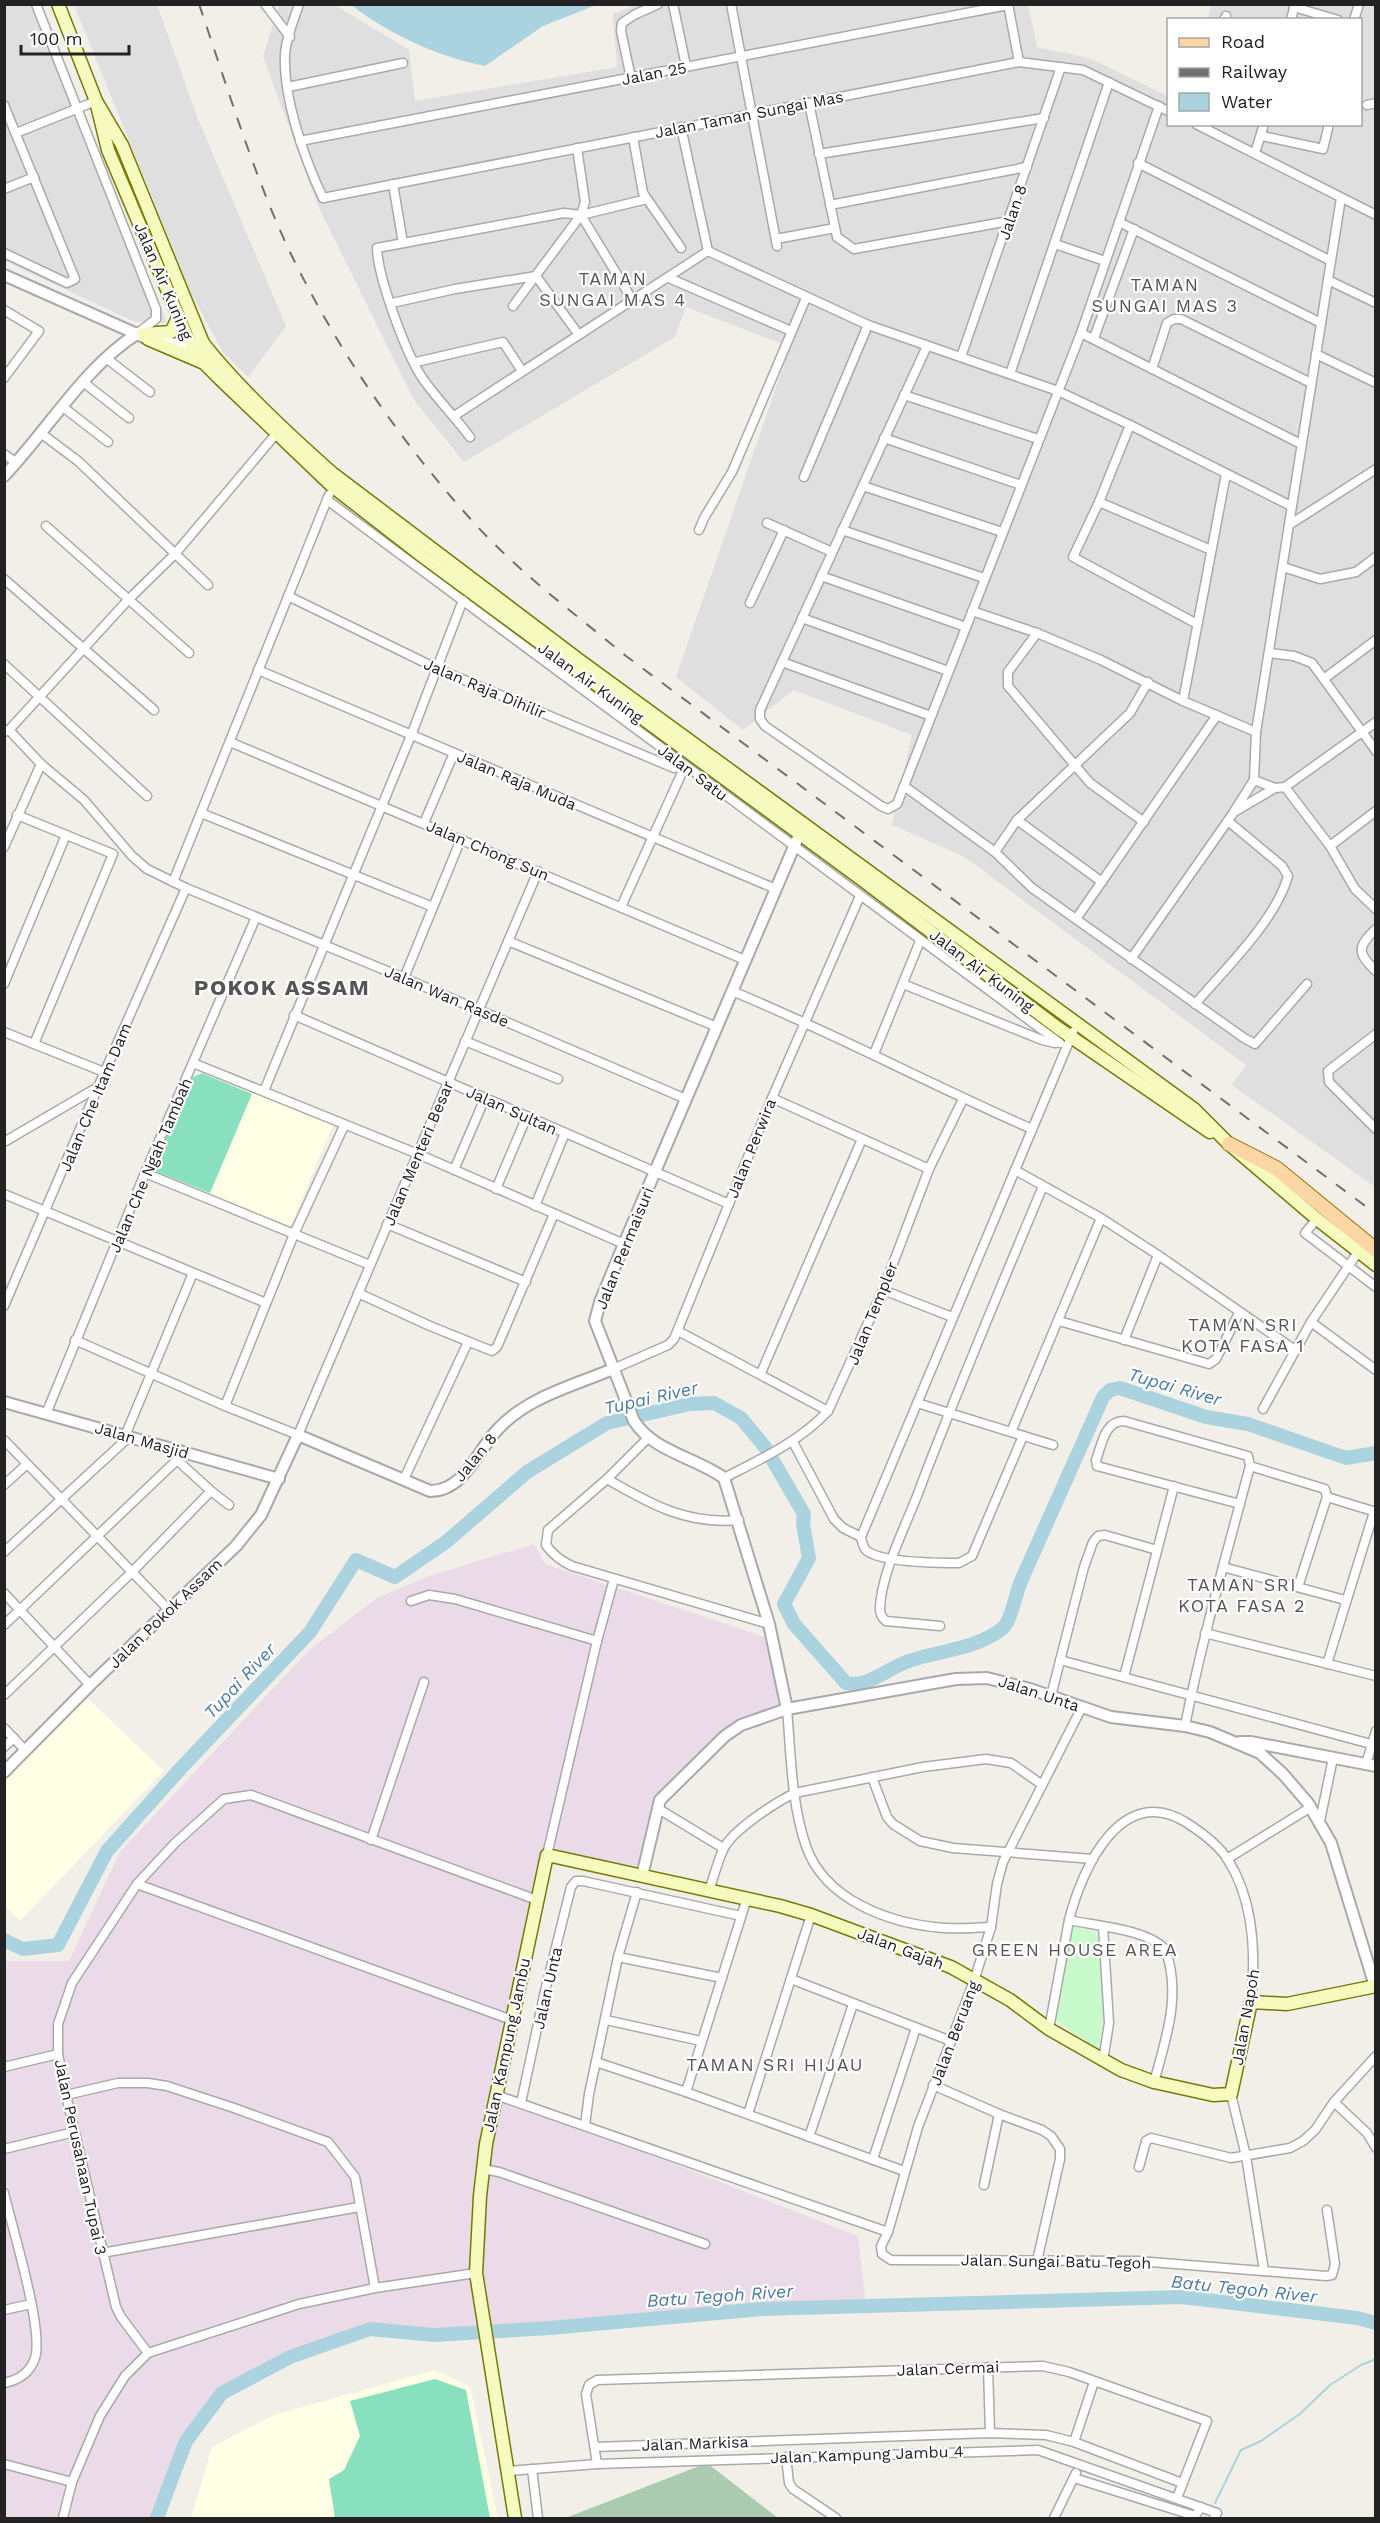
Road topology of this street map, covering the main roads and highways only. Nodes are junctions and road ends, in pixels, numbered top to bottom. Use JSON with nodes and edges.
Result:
{"nodes":[{"id":1,"x":58,"y":4,"type":"edge"},
{"id":2,"x":96,"y":101,"type":"junction"},
{"id":3,"x":179,"y":316,"type":"junction"},
{"id":4,"x":196,"y":341,"type":"junction"},
{"id":5,"x":204,"y":363,"type":"junction"},
{"id":6,"x":802,"y":828,"type":"junction"},
{"id":7,"x":1229,"y":1143,"type":"junction"},
{"id":8,"x":1368,"y":1249,"type":"edge"},
{"id":9,"x":1376,"y":1265,"type":"edge"},
{"id":10,"x":548,"y":1855,"type":"joint"},
{"id":11,"x":1375,"y":1986,"type":"edge"},
{"id":12,"x":1231,"y":2094,"type":"joint"},
{"id":13,"x":515,"y":2518,"type":"edge"}],
"edges":[{"from":1,"to":2,"type":"main road","name":"Jalan Air Kuning"},
{"from":2,"to":3,"type":"main road","name":"Jalan Air Kuning"},
{"from":2,"to":4,"type":"main road","name":"Jalan Air Kuning"},
{"from":3,"to":4,"type":"main road","name":"Jalan Air Kuning"},
{"from":3,"to":5,"type":"main road"},
{"from":4,"to":5,"type":"main road","name":"Jalan Air Kuning"},
{"from":4,"to":6,"type":"main road","name":"Jalan Air Kuning"},
{"from":5,"to":6,"type":"main road","name":"Jalan Air Kuning"},
{"from":6,"to":7,"type":"main road","name":"Jalan Air Kuning"},
{"from":6,"to":7,"type":"main road","name":"Jalan Air Kuning"},
{"from":7,"to":8,"type":"main road","name":"Jalan Air Kuning"},
{"from":7,"to":8,"type":"main road"},
{"from":8,"to":9,"type":"main road","name":"Jalan Air Kuning"},
{"from":10,"to":12,"type":"main road","name":"Jalan Gajah"},
{"from":10,"to":13,"type":"main road","name":"Jalan Kampung Jambu"},
{"from":11,"to":12,"type":"main road","name":"Jalan Napoh"}]}
